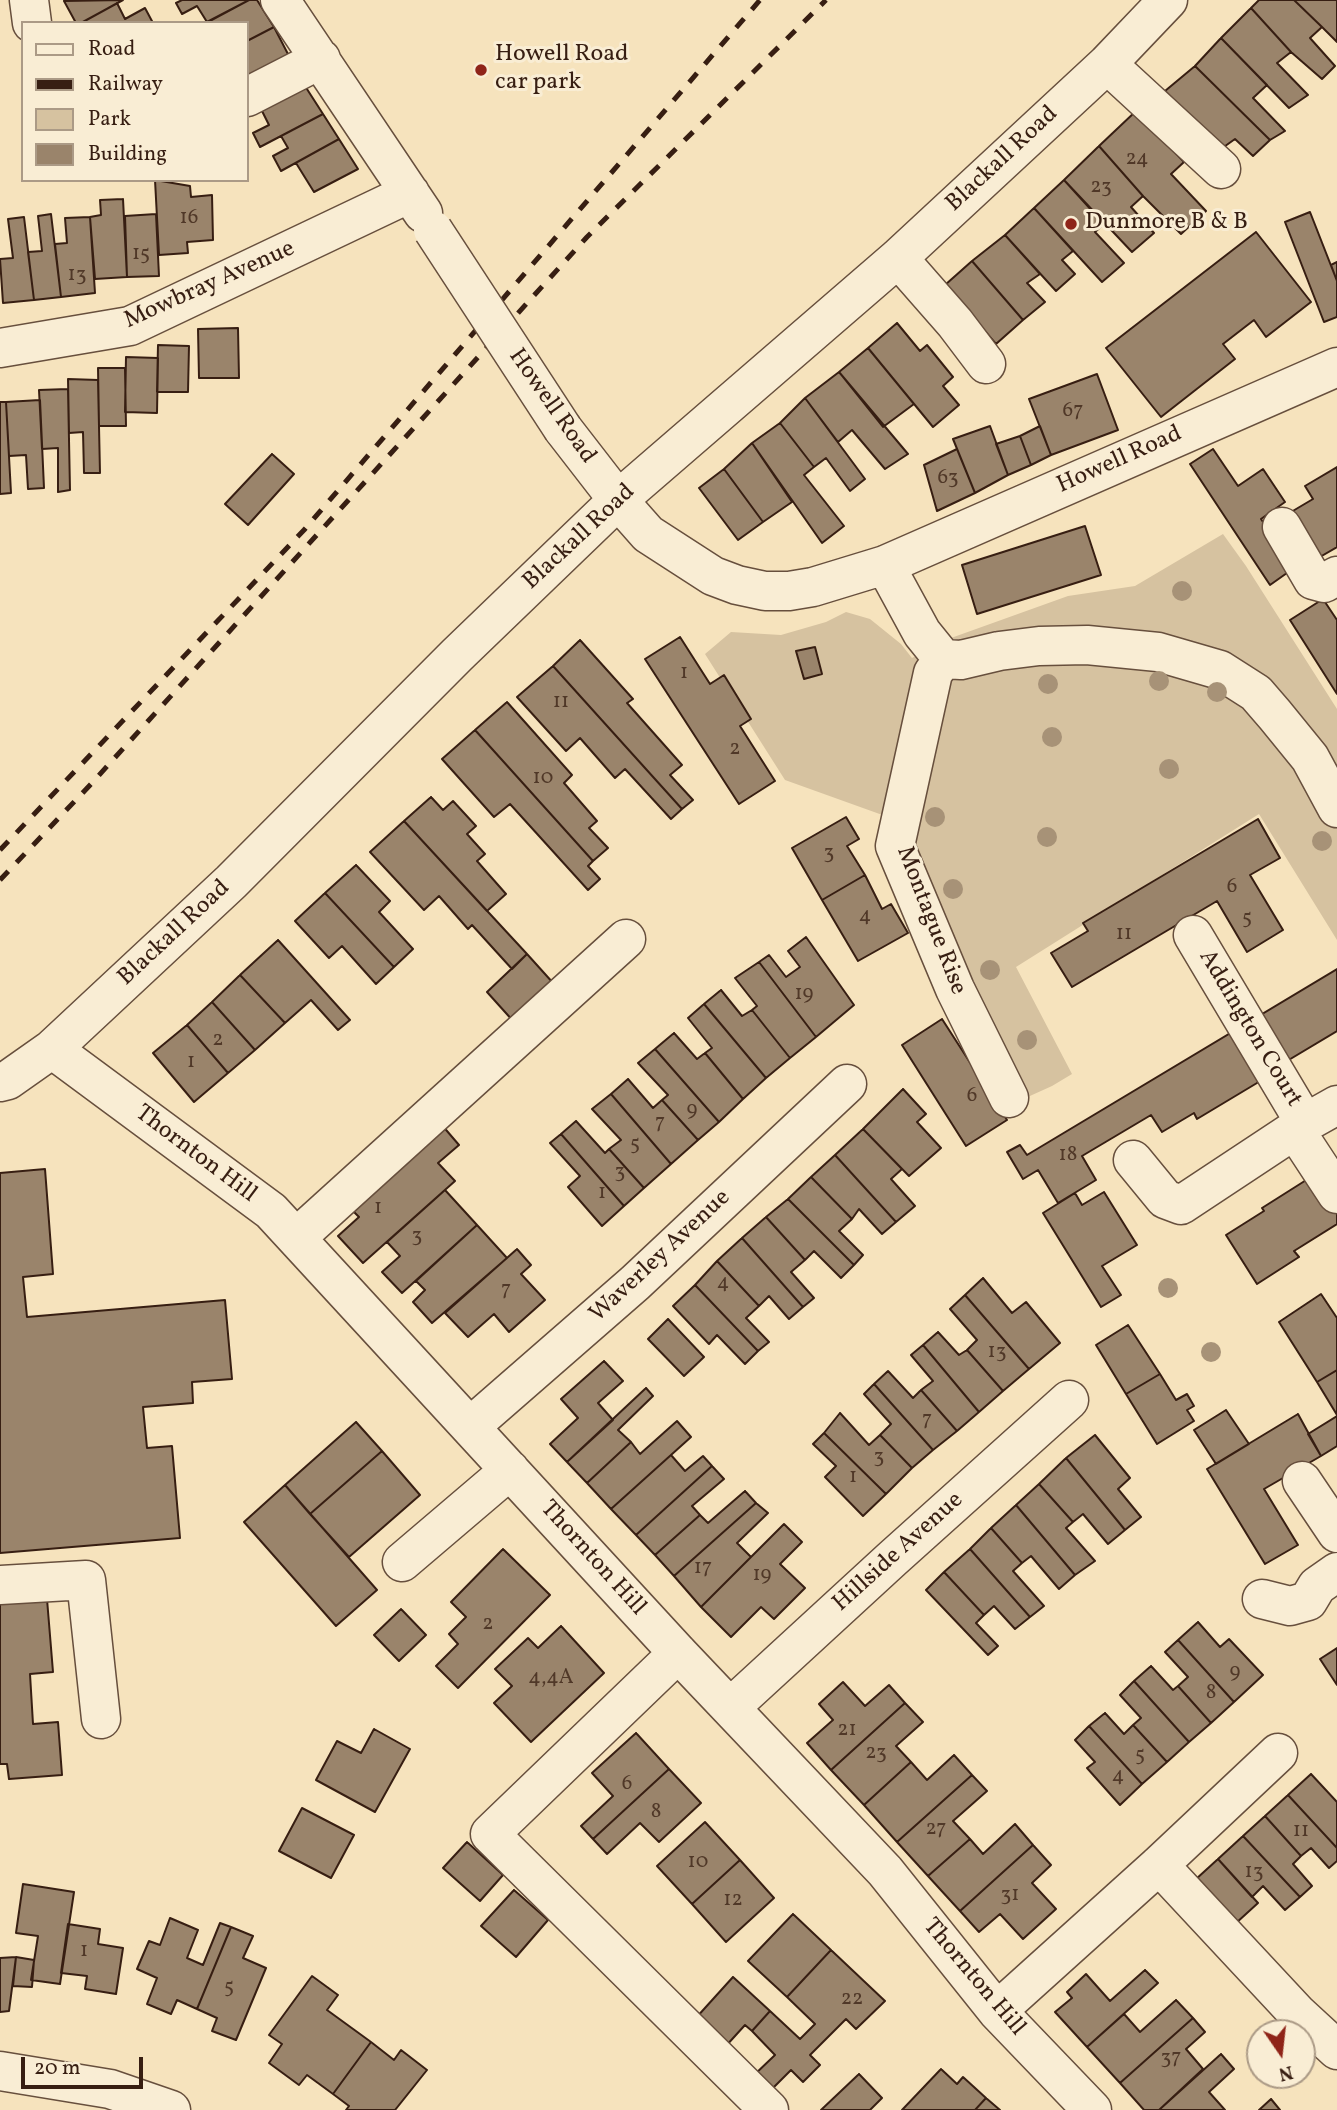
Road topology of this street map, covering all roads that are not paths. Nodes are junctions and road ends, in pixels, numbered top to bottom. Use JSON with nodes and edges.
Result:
{"nodes":[{"id":1,"x":29,"y":0,"type":"edge"},
{"id":2,"x":280,"y":0,"type":"edge"},
{"id":3,"x":1168,"y":0,"type":"edge"},
{"id":4,"x":32,"y":21,"type":"edge"},
{"id":5,"x":321,"y":59,"type":"junction"},
{"id":6,"x":1107,"y":64,"type":"junction"},
{"id":7,"x":248,"y":96,"type":"edge"},
{"id":8,"x":1221,"y":169,"type":"dead end"},
{"id":9,"x":410,"y":193,"type":"junction"},
{"id":10,"x":898,"y":258,"type":"junction"},
{"id":11,"x":0,"y":348,"type":"edge"},
{"id":12,"x":986,"y":364,"type":"dead end"},
{"id":13,"x":1337,"y":367,"type":"edge"},
{"id":14,"x":618,"y":500,"type":"junction"},
{"id":15,"x":1282,"y":527,"type":"dead end"},
{"id":16,"x":885,"y":565,"type":"junction"},
{"id":17,"x":1337,"y":576,"type":"edge"},
{"id":18,"x":943,"y":659,"type":"junction"},
{"id":19,"x":1337,"y":808,"type":"edge"},
{"id":20,"x":1193,"y":935,"type":"dead end"},
{"id":21,"x":626,"y":939,"type":"dead end"},
{"id":22,"x":52,"y":1049,"type":"junction"},
{"id":23,"x":0,"y":1082,"type":"edge"},
{"id":24,"x":847,"y":1084,"type":"dead end"},
{"id":25,"x":1009,"y":1098,"type":"dead end"},
{"id":26,"x":1337,"y":1105,"type":"edge"},
{"id":27,"x":1300,"y":1127,"type":"junction"},
{"id":28,"x":1133,"y":1160,"type":"dead end"},
{"id":29,"x":1337,"y":1194,"type":"edge"},
{"id":30,"x":296,"y":1238,"type":"junction"},
{"id":31,"x":1069,"y":1400,"type":"dead end"},
{"id":32,"x":471,"y":1426,"type":"junction"},
{"id":33,"x":510,"y":1470,"type":"junction"},
{"id":34,"x":1302,"y":1481,"type":"dead end"},
{"id":35,"x":1337,"y":1534,"type":"edge"},
{"id":36,"x":402,"y":1562,"type":"dead end"},
{"id":37,"x":1337,"y":1572,"type":"edge"},
{"id":38,"x":0,"y":1585,"type":"edge"},
{"id":39,"x":1262,"y":1600,"type":"dead end"},
{"id":40,"x":678,"y":1653,"type":"junction"},
{"id":41,"x":731,"y":1707,"type":"junction"},
{"id":42,"x":101,"y":1718,"type":"dead end"},
{"id":43,"x":1278,"y":1753,"type":"dead end"},
{"id":44,"x":1159,"y":1865,"type":"junction"},
{"id":45,"x":997,"y":2011,"type":"junction"},
{"id":46,"x":1337,"y":2050,"type":"edge"},
{"id":47,"x":0,"y":2071,"type":"edge"},
{"id":48,"x":171,"y":2110,"type":"edge"},
{"id":49,"x":769,"y":2110,"type":"edge"},
{"id":50,"x":1092,"y":2110,"type":"edge"}],
"edges":[{"from":1,"to":4,"type":"street"},
{"from":2,"to":5,"type":"street","name":"Howell Road"},
{"from":3,"to":6,"type":"street","name":"Blackall Road"},
{"from":5,"to":7,"type":"street"},
{"from":5,"to":9,"type":"street","name":"Howell Road"},
{"from":6,"to":8,"type":"street"},
{"from":6,"to":10,"type":"street","name":"Blackall Road"},
{"from":9,"to":11,"type":"street","name":"Mowbray Avenue"},
{"from":9,"to":14,"type":"street","name":"Howell Road","bridge":true},
{"from":10,"to":12,"type":"street"},
{"from":10,"to":14,"type":"street","name":"Blackall Road"},
{"from":13,"to":16,"type":"street","name":"Howell Road"},
{"from":14,"to":16,"type":"street","name":"Howell Road"},
{"from":14,"to":22,"type":"street","name":"Blackall Road"},
{"from":15,"to":17,"type":"street"},
{"from":16,"to":18,"type":"street"},
{"from":18,"to":19,"type":"street"},
{"from":18,"to":25,"type":"street","name":"Montague Rise"},
{"from":20,"to":27,"type":"street","name":"Addington Court"},
{"from":21,"to":30,"type":"street"},
{"from":22,"to":23,"type":"street","name":"Blackall Road"},
{"from":22,"to":30,"type":"street","name":"Thornton Hill"},
{"from":24,"to":32,"type":"street","name":"Waverley Avenue"},
{"from":26,"to":27,"type":"street","name":"Addington Court"},
{"from":27,"to":28,"type":"street","name":"Addington Court"},
{"from":27,"to":29,"type":"street","name":"Addington Court"},
{"from":30,"to":32,"type":"street","name":"Thornton Hill"},
{"from":31,"to":41,"type":"street","name":"Hillside Avenue"},
{"from":32,"to":33,"type":"street","name":"Thornton Hill"},
{"from":33,"to":36,"type":"street"},
{"from":33,"to":40,"type":"street","name":"Thornton Hill"},
{"from":34,"to":35,"type":"street"},
{"from":37,"to":39,"type":"street"},
{"from":38,"to":42,"type":"street"},
{"from":40,"to":41,"type":"street","name":"Thornton Hill"},
{"from":40,"to":49,"type":"street"},
{"from":41,"to":45,"type":"street","name":"Thornton Hill"},
{"from":43,"to":44,"type":"street"},
{"from":44,"to":45,"type":"street"},
{"from":44,"to":46,"type":"street"},
{"from":45,"to":50,"type":"street","name":"Thornton Hill"},
{"from":47,"to":48,"type":"street"}]}
